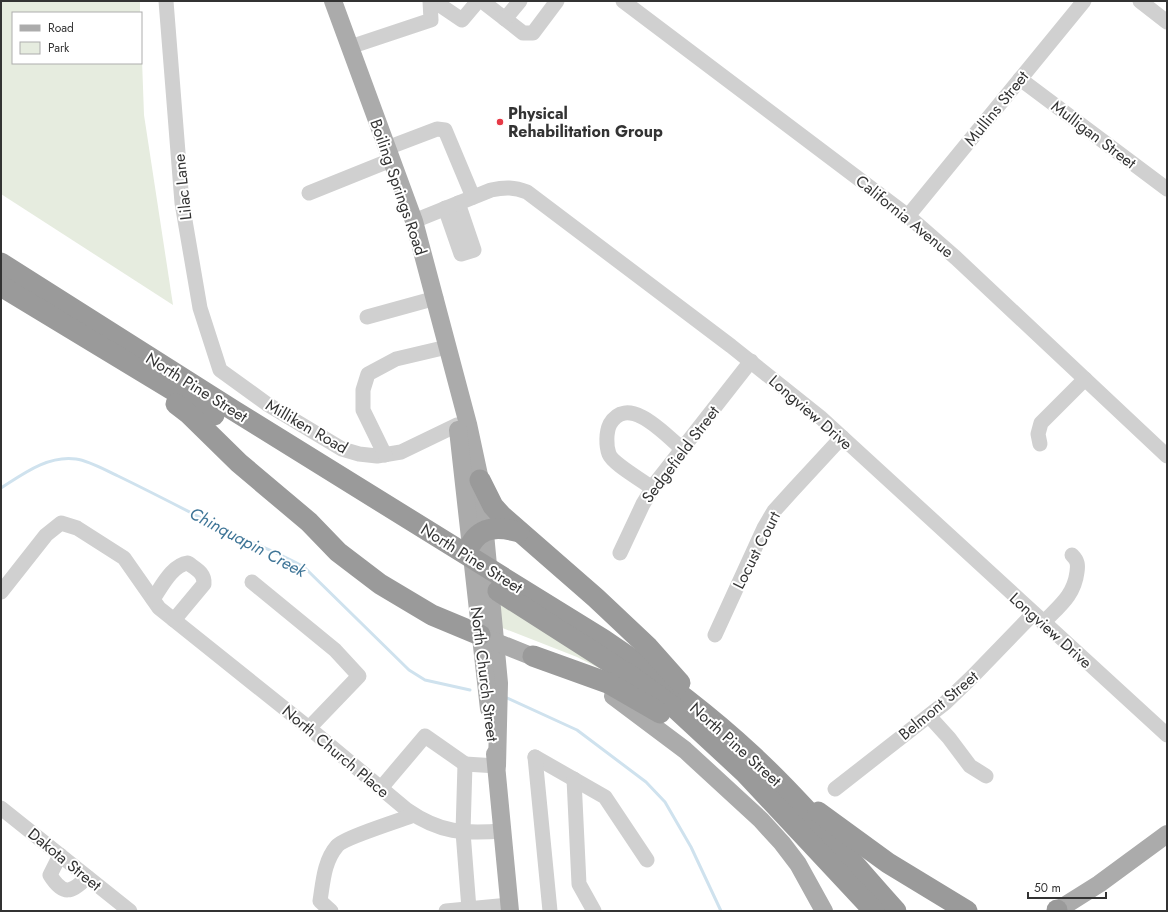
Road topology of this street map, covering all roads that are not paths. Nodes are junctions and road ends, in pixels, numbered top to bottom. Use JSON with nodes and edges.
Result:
{"nodes":[{"id":1,"x":166,"y":1,"type":"edge"},
{"id":2,"x":333,"y":1,"type":"edge"},
{"id":3,"x":430,"y":1,"type":"edge"},
{"id":4,"x":434,"y":1,"type":"edge"},
{"id":5,"x":478,"y":1,"type":"edge"},
{"id":6,"x":482,"y":1,"type":"edge"},
{"id":7,"x":520,"y":1,"type":"edge"},
{"id":8,"x":557,"y":1,"type":"edge"},
{"id":9,"x":623,"y":1,"type":"edge"},
{"id":10,"x":1084,"y":1,"type":"edge"},
{"id":11,"x":1140,"y":1,"type":"edge"},
{"id":12,"x":505,"y":19,"type":"junction"},
{"id":13,"x":1167,"y":22,"type":"edge"},
{"id":14,"x":350,"y":47,"type":"junction"},
{"id":15,"x":1020,"y":79,"type":"junction"},
{"id":16,"x":388,"y":154,"type":"junction"},
{"id":17,"x":1167,"y":190,"type":"edge"},
{"id":18,"x":309,"y":193,"type":"dead end"},
{"id":19,"x":473,"y":197,"type":"junction"},
{"id":20,"x":908,"y":216,"type":"junction"},
{"id":21,"x":414,"y":221,"type":"junction"},
{"id":22,"x":1,"y":263,"type":"edge"},
{"id":23,"x":1,"y":286,"type":"edge"},
{"id":24,"x":436,"y":298,"type":"junction"},
{"id":25,"x":367,"y":317,"type":"dead end"},
{"id":26,"x":447,"y":347,"type":"junction"},
{"id":27,"x":115,"y":354,"type":"junction"},
{"id":28,"x":751,"y":361,"type":"junction"},
{"id":29,"x":220,"y":370,"type":"joint"},
{"id":30,"x":1085,"y":379,"type":"junction"},
{"id":31,"x":462,"y":424,"type":"junction"},
{"id":32,"x":842,"y":437,"type":"junction"},
{"id":33,"x":1040,"y":444,"type":"dead end"},
{"id":34,"x":682,"y":449,"type":"junction"},
{"id":35,"x":385,"y":455,"type":"junction"},
{"id":36,"x":1167,"y":456,"type":"edge"},
{"id":37,"x":480,"y":480,"type":"junction"},
{"id":38,"x":652,"y":488,"type":"junction"},
{"id":39,"x":519,"y":532,"type":"junction"},
{"id":40,"x":479,"y":545,"type":"junction"},
{"id":41,"x":620,"y":552,"type":"dead end"},
{"id":42,"x":1072,"y":556,"type":"dead end"},
{"id":43,"x":482,"y":580,"type":"joint"},
{"id":44,"x":252,"y":582,"type":"dead end"},
{"id":45,"x":1,"y":592,"type":"edge"},
{"id":46,"x":153,"y":598,"type":"junction"},
{"id":47,"x":1038,"y":618,"type":"junction"},
{"id":48,"x":180,"y":625,"type":"junction"},
{"id":49,"x":715,"y":635,"type":"dead end"},
{"id":50,"x":487,"y":638,"type":"junction"},
{"id":51,"x":528,"y":654,"type":"junction"},
{"id":52,"x":498,"y":675,"type":"junction"},
{"id":53,"x":929,"y":716,"type":"junction"},
{"id":54,"x":717,"y":724,"type":"junction"},
{"id":55,"x":308,"y":728,"type":"junction"},
{"id":56,"x":1167,"y":734,"type":"edge"},
{"id":57,"x":732,"y":762,"type":"junction"},
{"id":58,"x":465,"y":764,"type":"junction"},
{"id":59,"x":497,"y":766,"type":"junction"},
{"id":60,"x":986,"y":776,"type":"dead end"},
{"id":61,"x":574,"y":779,"type":"junction"},
{"id":62,"x":381,"y":788,"type":"junction"},
{"id":63,"x":835,"y":789,"type":"dead end"},
{"id":64,"x":789,"y":792,"type":"junction"},
{"id":65,"x":1,"y":808,"type":"edge"},
{"id":66,"x":414,"y":815,"type":"junction"},
{"id":67,"x":503,"y":831,"type":"junction"},
{"id":68,"x":463,"y":832,"type":"junction"},
{"id":69,"x":1167,"y":834,"type":"edge"},
{"id":70,"x":60,"y":855,"type":"junction"},
{"id":71,"x":647,"y":860,"type":"dead end"},
{"id":72,"x":87,"y":877,"type":"junction"},
{"id":73,"x":509,"y":908,"type":"edge"},
{"id":74,"x":469,"y":909,"type":"junction"},
{"id":75,"x":1063,"y":909,"type":"edge"},
{"id":76,"x":130,"y":911,"type":"edge"},
{"id":77,"x":331,"y":911,"type":"edge"},
{"id":78,"x":446,"y":911,"type":"edge"},
{"id":79,"x":550,"y":911,"type":"edge"},
{"id":80,"x":594,"y":911,"type":"edge"},
{"id":81,"x":824,"y":911,"type":"edge"},
{"id":82,"x":874,"y":911,"type":"edge"},
{"id":83,"x":896,"y":911,"type":"edge"},
{"id":84,"x":967,"y":911,"type":"edge"}],
"edges":[{"from":1,"to":29,"type":"street","name":"Lilac Lane"},
{"from":2,"to":14,"type":"main road","name":"Boiling Springs Road"},
{"from":3,"to":14,"type":"street"},
{"from":4,"to":5,"type":"street"},
{"from":6,"to":12,"type":"street"},
{"from":7,"to":12,"type":"street"},
{"from":8,"to":12,"type":"street"},
{"from":9,"to":20,"type":"street","name":"California Avenue"},
{"from":10,"to":15,"type":"street","name":"Mullins Street"},
{"from":11,"to":13,"type":"street"},
{"from":14,"to":16,"type":"main road","name":"Boiling Springs Road"},
{"from":15,"to":17,"type":"street","name":"Mulligan Street"},
{"from":15,"to":20,"type":"street","name":"Mullins Street"},
{"from":16,"to":18,"type":"street"},
{"from":16,"to":19,"type":"street"},
{"from":16,"to":21,"type":"main road","name":"Boiling Springs Road"},
{"from":19,"to":21,"type":"street","name":"Longview Drive"},
{"from":19,"to":28,"type":"street","name":"Longview Drive"},
{"from":20,"to":30,"type":"street","name":"California Avenue"},
{"from":21,"to":24,"type":"main road","name":"Boiling Springs Road"},
{"from":22,"to":54,"type":"highway","name":"North Pine Street"},
{"from":23,"to":27,"type":"highway","name":"North Pine Street"},
{"from":24,"to":25,"type":"street"},
{"from":24,"to":26,"type":"main road","name":"Boiling Springs Road"},
{"from":26,"to":31,"type":"main road","name":"Boiling Springs Road"},
{"from":26,"to":35,"type":"street"},
{"from":27,"to":50,"type":"highway"},
{"from":27,"to":57,"type":"highway","name":"North Pine Street"},
{"from":28,"to":32,"type":"street","name":"Longview Drive"},
{"from":28,"to":34,"type":"street","name":"Sedgefield Street"},
{"from":29,"to":35,"type":"street","name":"Milliken Road"},
{"from":30,"to":33,"type":"street"},
{"from":30,"to":36,"type":"street","name":"California Avenue"},
{"from":31,"to":35,"type":"street","name":"Milliken Road"},
{"from":31,"to":37,"type":"main road","name":"Boiling Springs Road"},
{"from":31,"to":40,"type":"main road","name":"Boiling Springs Road"},
{"from":32,"to":47,"type":"street","name":"Longview Drive"},
{"from":32,"to":49,"type":"street","name":"Locust Court"},
{"from":34,"to":38,"type":"street","name":"Sedgefield Street"},
{"from":34,"to":38,"type":"street"},
{"from":37,"to":39,"type":"highway"},
{"from":37,"to":40,"type":"main road","name":"Boiling Springs Road"},
{"from":38,"to":41,"type":"street","name":"Sedgefield Street"},
{"from":39,"to":40,"type":"highway"},
{"from":39,"to":54,"type":"highway"},
{"from":40,"to":43,"type":"main road","name":"Boiling Springs Road"},
{"from":42,"to":47,"type":"street","name":"Belmont Street"},
{"from":43,"to":50,"type":"main road","name":"North Church Street"},
{"from":44,"to":55,"type":"street"},
{"from":45,"to":46,"type":"street","name":"North Church Place"},
{"from":46,"to":48,"type":"street","name":"North Church Place"},
{"from":46,"to":48,"type":"street"},
{"from":47,"to":53,"type":"street","name":"Belmont Street"},
{"from":47,"to":56,"type":"street","name":"Longview Drive"},
{"from":48,"to":55,"type":"street","name":"North Church Place"},
{"from":50,"to":51,"type":"main road"},
{"from":50,"to":52,"type":"main road","name":"North Church Street"},
{"from":50,"to":59,"type":"main road","name":"North Church Street"},
{"from":51,"to":52,"type":"main road"},
{"from":51,"to":57,"type":"highway"},
{"from":51,"to":81,"type":"main road"},
{"from":52,"to":59,"type":"main road","name":"North Church Street"},
{"from":53,"to":60,"type":"street"},
{"from":53,"to":63,"type":"street","name":"Belmont Street"},
{"from":54,"to":64,"type":"highway","name":"North Pine Street"},
{"from":55,"to":62,"type":"street","name":"North Church Place"},
{"from":57,"to":82,"type":"highway","name":"North Pine Street"},
{"from":58,"to":59,"type":"street"},
{"from":58,"to":62,"type":"street"},
{"from":58,"to":68,"type":"street"},
{"from":59,"to":67,"type":"main road","name":"North Church Street"},
{"from":61,"to":71,"type":"street"},
{"from":61,"to":79,"type":"street"},
{"from":61,"to":80,"type":"street"},
{"from":62,"to":66,"type":"street","name":"North Church Place"},
{"from":64,"to":83,"type":"highway","name":"North Pine Street"},
{"from":64,"to":84,"type":"highway"},
{"from":65,"to":70,"type":"street","name":"Dakota Street"},
{"from":66,"to":68,"type":"street","name":"North Church Place"},
{"from":66,"to":77,"type":"street"},
{"from":67,"to":68,"type":"street","name":"North Church Place"},
{"from":67,"to":73,"type":"main road","name":"North Church Street"},
{"from":68,"to":74,"type":"street"},
{"from":69,"to":75,"type":"main road"},
{"from":70,"to":72,"type":"street","name":"Dakota Street"},
{"from":70,"to":72,"type":"street"},
{"from":72,"to":76,"type":"street","name":"Dakota Street"},
{"from":73,"to":74,"type":"street"},
{"from":74,"to":78,"type":"street"}]}
